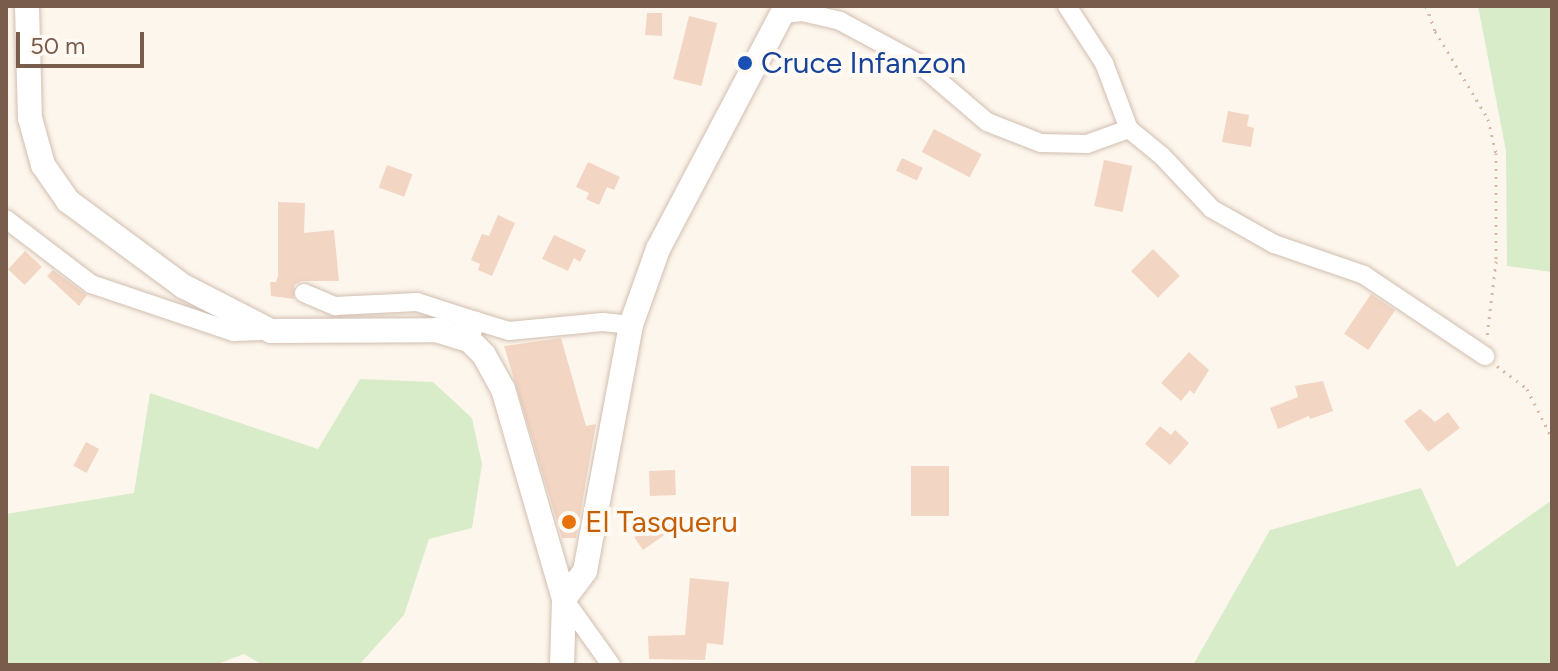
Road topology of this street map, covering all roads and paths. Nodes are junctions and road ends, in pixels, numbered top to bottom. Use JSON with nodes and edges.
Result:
{"nodes":[{"id":1,"x":27,"y":6,"type":"edge"},
{"id":2,"x":1067,"y":6,"type":"edge"},
{"id":3,"x":1426,"y":6,"type":"edge"},
{"id":4,"x":785,"y":10,"type":"edge"},
{"id":5,"x":1129,"y":129,"type":"junction"},
{"id":6,"x":6,"y":219,"type":"edge"},
{"id":7,"x":304,"y":293,"type":"dead end"},
{"id":8,"x":631,"y":325,"type":"junction"},
{"id":9,"x":271,"y":331,"type":"junction"},
{"id":10,"x":473,"y":331,"type":"junction"},
{"id":11,"x":1485,"y":356,"type":"junction"},
{"id":12,"x":1552,"y":438,"type":"edge"},
{"id":13,"x":564,"y":599,"type":"junction"},
{"id":14,"x":562,"y":665,"type":"edge"},
{"id":15,"x":611,"y":665,"type":"edge"}],
"edges":[{"from":1,"to":9,"type":"street"},
{"from":2,"to":5,"type":"street"},
{"from":3,"to":11,"type":"path"},
{"from":4,"to":5,"type":"street"},
{"from":4,"to":8,"type":"street"},
{"from":5,"to":11,"type":"street"},
{"from":6,"to":9,"type":"street"},
{"from":7,"to":10,"type":"street"},
{"from":8,"to":10,"type":"street"},
{"from":8,"to":13,"type":"street"},
{"from":9,"to":10,"type":"street"},
{"from":10,"to":13,"type":"street"},
{"from":11,"to":12,"type":"path"},
{"from":13,"to":14,"type":"street"},
{"from":13,"to":15,"type":"street"}]}
